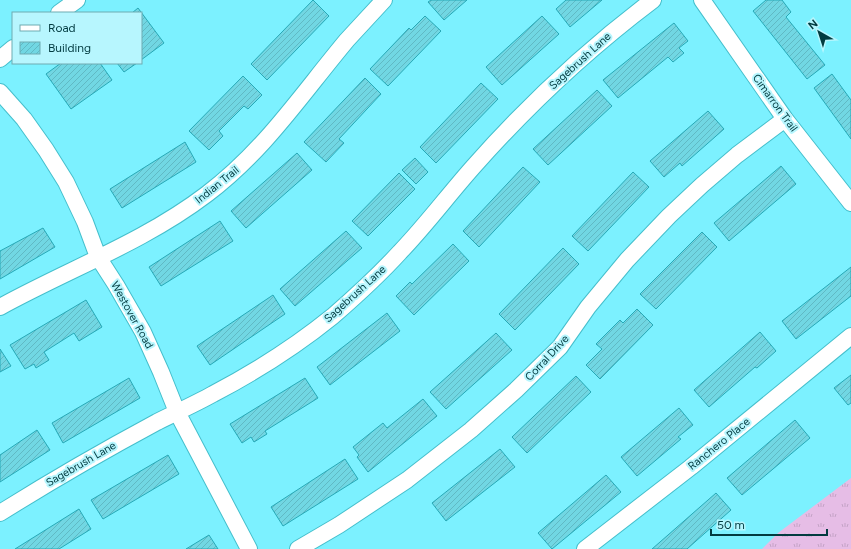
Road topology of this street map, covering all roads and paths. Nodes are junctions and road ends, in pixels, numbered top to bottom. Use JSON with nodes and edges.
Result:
{"nodes":[{"id":1,"x":77,"y":0,"type":"edge"},
{"id":2,"x":384,"y":0,"type":"edge"},
{"id":3,"x":653,"y":0,"type":"edge"},
{"id":4,"x":702,"y":0,"type":"edge"},
{"id":5,"x":61,"y":12,"type":"edge"},
{"id":6,"x":12,"y":49,"type":"edge"},
{"id":7,"x":0,"y":59,"type":"edge"},
{"id":8,"x":0,"y":92,"type":"edge"},
{"id":9,"x":786,"y":119,"type":"junction"},
{"id":10,"x":851,"y":203,"type":"edge"},
{"id":11,"x":98,"y":258,"type":"junction"},
{"id":12,"x":0,"y":307,"type":"edge"},
{"id":13,"x":851,"y":336,"type":"edge"},
{"id":14,"x":177,"y":412,"type":"junction"},
{"id":15,"x":0,"y":513,"type":"edge"},
{"id":16,"x":249,"y":549,"type":"edge"},
{"id":17,"x":298,"y":549,"type":"edge"},
{"id":18,"x":585,"y":549,"type":"edge"}],
"edges":[{"from":1,"to":5,"type":"street"},
{"from":2,"to":11,"type":"street","name":"Indian Trail"},
{"from":3,"to":14,"type":"street","name":"Sagebrush Lane"},
{"from":4,"to":9,"type":"street","name":"Cimarron Trail"},
{"from":6,"to":7,"type":"street"},
{"from":8,"to":11,"type":"street","name":"Westover Road"},
{"from":9,"to":10,"type":"street","name":"Cimarron Trail"},
{"from":9,"to":17,"type":"street","name":"Corral Drive"},
{"from":11,"to":12,"type":"street","name":"Indian Trail"},
{"from":11,"to":14,"type":"street","name":"Westover Road"},
{"from":13,"to":18,"type":"street","name":"Ranchero Place"},
{"from":14,"to":15,"type":"street","name":"Sagebrush Lane"},
{"from":14,"to":16,"type":"street","name":"Westover Road"}]}
